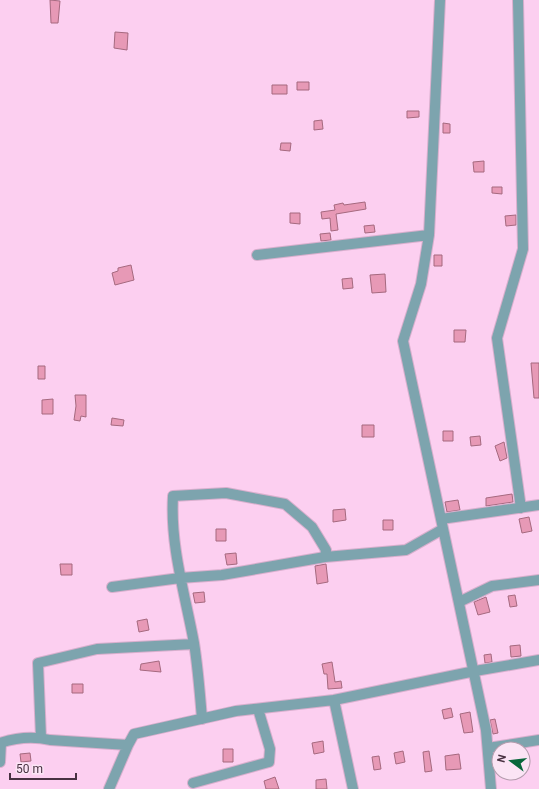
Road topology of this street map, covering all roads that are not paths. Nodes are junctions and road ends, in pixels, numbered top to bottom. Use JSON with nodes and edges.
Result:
{"nodes":[{"id":1,"x":440,"y":0,"type":"edge"},
{"id":2,"x":518,"y":0,"type":"edge"},
{"id":3,"x":429,"y":235,"type":"junction"},
{"id":4,"x":256,"y":255,"type":"dead end"},
{"id":5,"x":539,"y":505,"type":"edge"},
{"id":6,"x":521,"y":508,"type":"junction"},
{"id":7,"x":441,"y":519,"type":"junction"},
{"id":8,"x":443,"y":529,"type":"junction"},
{"id":9,"x":325,"y":558,"type":"junction"},
{"id":10,"x":180,"y":578,"type":"junction"},
{"id":11,"x":539,"y":580,"type":"edge"},
{"id":12,"x":112,"y":587,"type":"dead end"},
{"id":13,"x":459,"y":602,"type":"junction"},
{"id":14,"x":194,"y":644,"type":"junction"},
{"id":15,"x":539,"y":660,"type":"edge"},
{"id":16,"x":475,"y":671,"type":"junction"},
{"id":17,"x":334,"y":700,"type":"junction"},
{"id":18,"x":258,"y":709,"type":"junction"},
{"id":19,"x":202,"y":719,"type":"junction"},
{"id":20,"x":41,"y":738,"type":"junction"},
{"id":21,"x":539,"y":740,"type":"edge"},
{"id":22,"x":0,"y":743,"type":"edge"},
{"id":23,"x":128,"y":745,"type":"junction"},
{"id":24,"x":488,"y":748,"type":"junction"},
{"id":25,"x":0,"y":762,"type":"edge"},
{"id":26,"x":194,"y":783,"type":"dead end"},
{"id":27,"x":108,"y":789,"type":"edge"},
{"id":28,"x":352,"y":789,"type":"edge"},
{"id":29,"x":491,"y":789,"type":"edge"}],
"edges":[{"from":1,"to":3,"type":"street"},
{"from":2,"to":6,"type":"street"},
{"from":3,"to":4,"type":"street"},
{"from":3,"to":7,"type":"street"},
{"from":5,"to":6,"type":"street"},
{"from":6,"to":7,"type":"street"},
{"from":7,"to":8,"type":"street"},
{"from":8,"to":9,"type":"street"},
{"from":8,"to":13,"type":"street"},
{"from":9,"to":10,"type":"street"},
{"from":9,"to":10,"type":"street"},
{"from":10,"to":12,"type":"street"},
{"from":10,"to":14,"type":"street"},
{"from":11,"to":13,"type":"street"},
{"from":13,"to":16,"type":"street"},
{"from":14,"to":19,"type":"street"},
{"from":14,"to":20,"type":"street"},
{"from":15,"to":16,"type":"street"},
{"from":16,"to":17,"type":"street"},
{"from":16,"to":24,"type":"street"},
{"from":17,"to":18,"type":"street"},
{"from":17,"to":28,"type":"street"},
{"from":18,"to":19,"type":"street"},
{"from":18,"to":26,"type":"street"},
{"from":19,"to":23,"type":"street"},
{"from":20,"to":22,"type":"street"},
{"from":20,"to":23,"type":"street"},
{"from":21,"to":24,"type":"street"},
{"from":22,"to":25,"type":"street"},
{"from":23,"to":27,"type":"street"},
{"from":24,"to":29,"type":"street"}]}
